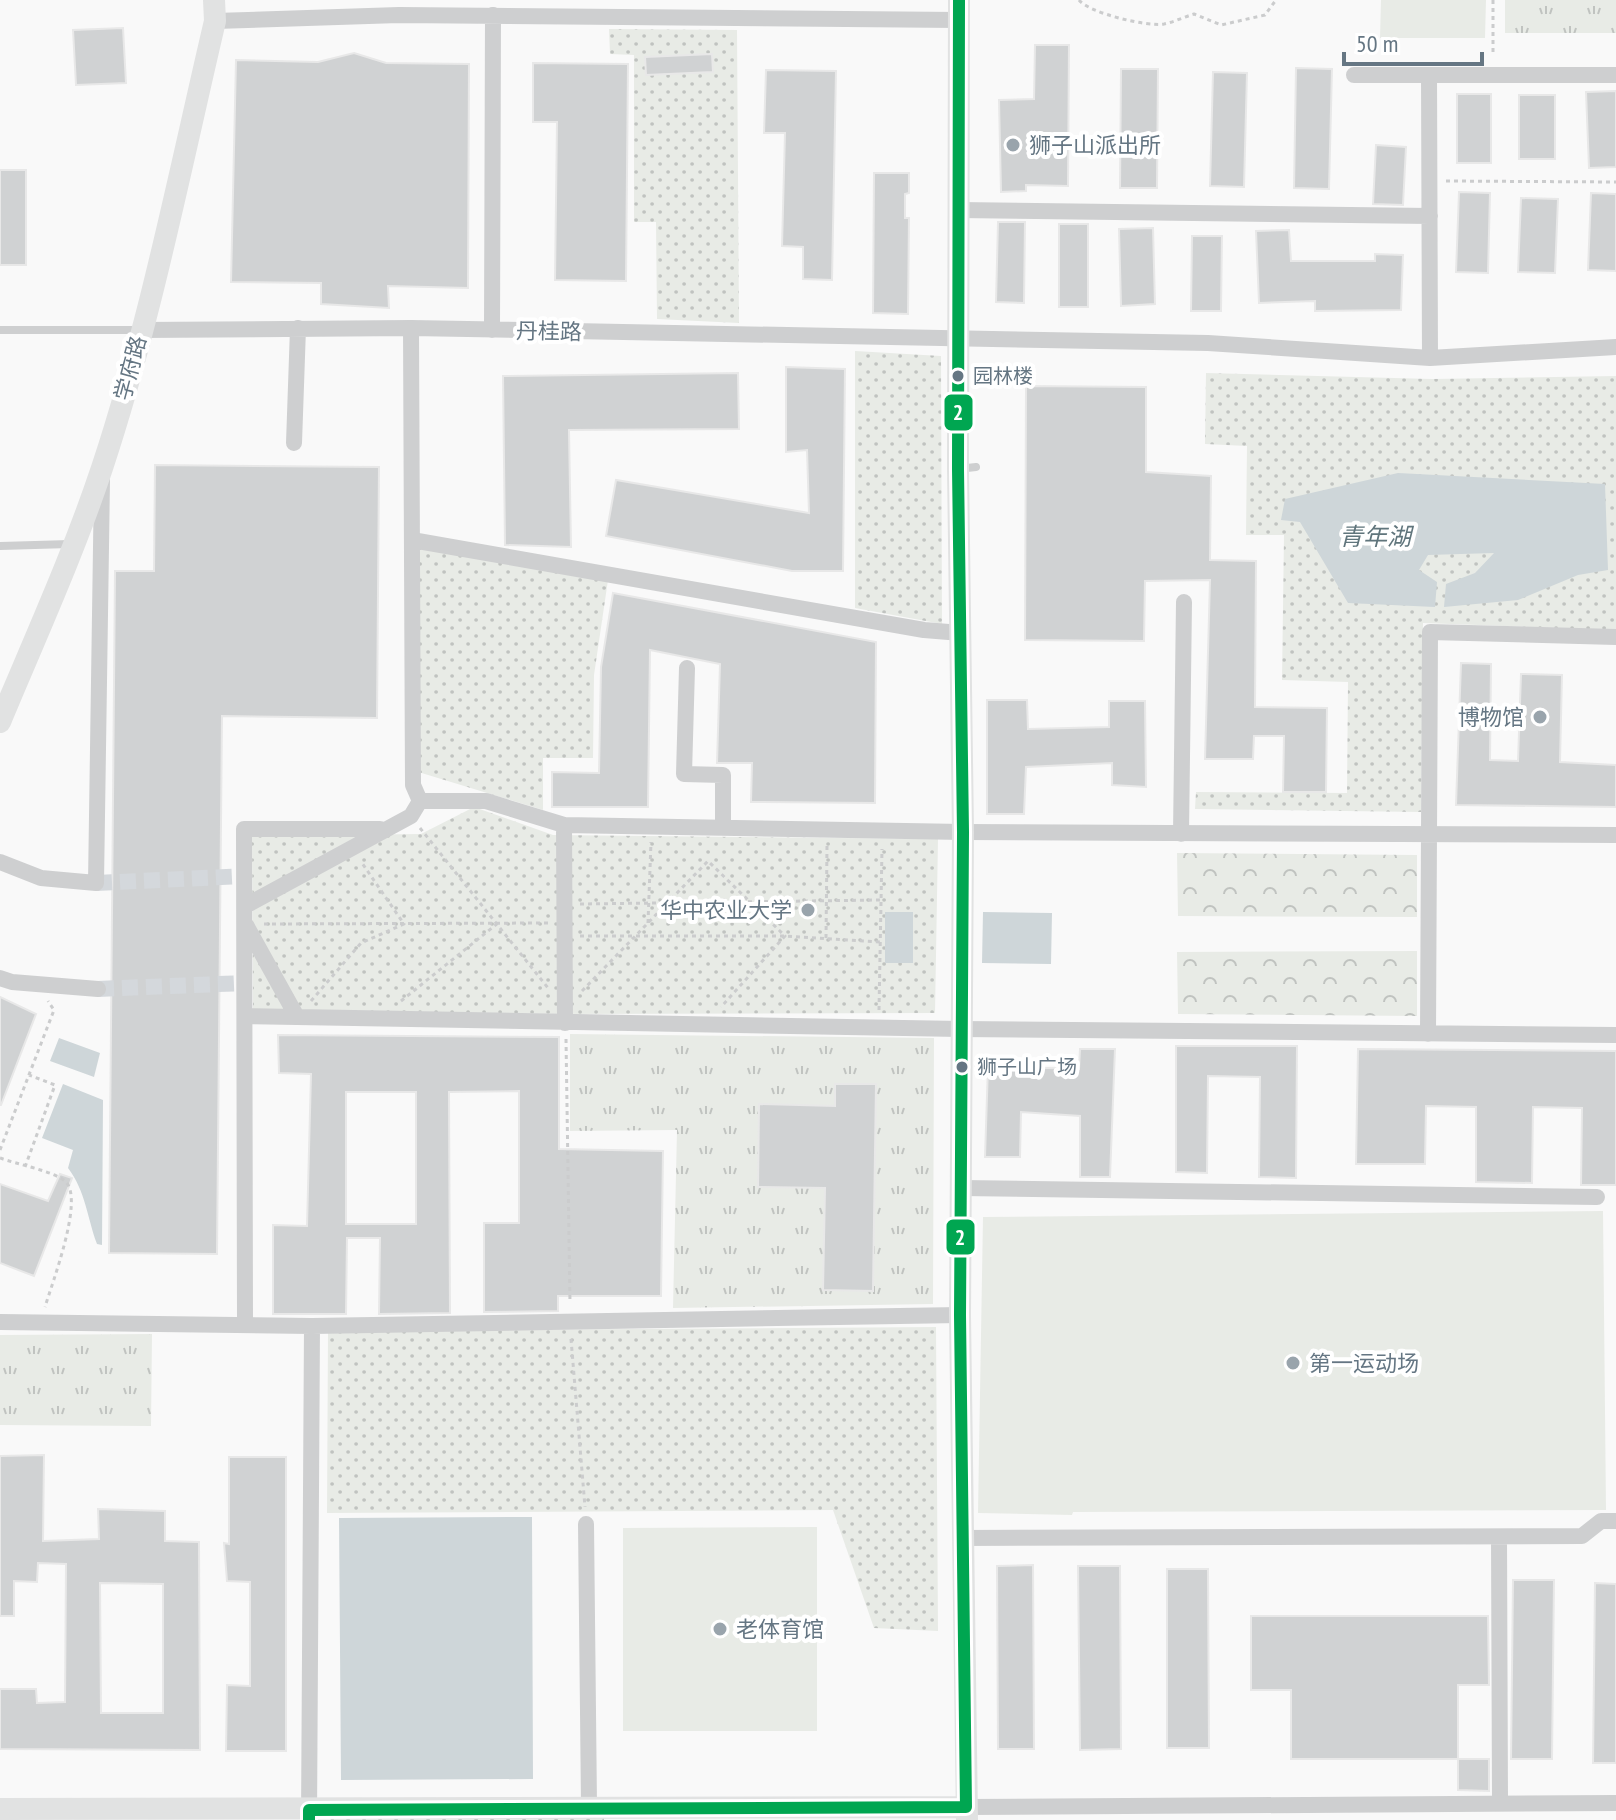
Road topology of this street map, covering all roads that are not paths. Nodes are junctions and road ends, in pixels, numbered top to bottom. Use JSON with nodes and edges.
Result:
{"nodes":[{"id":1,"x":399,"y":7,"type":"edge"},
{"id":2,"x":513,"y":8,"type":"edge"},
{"id":3,"x":592,"y":8,"type":"edge"},
{"id":4,"x":215,"y":10,"type":"edge"},
{"id":5,"x":959,"y":10,"type":"edge"},
{"id":6,"x":493,"y":15,"type":"junction"},
{"id":7,"x":1354,"y":75,"type":"dead end"},
{"id":8,"x":1429,"y":75,"type":"junction"},
{"id":9,"x":1616,"y":75,"type":"edge"},
{"id":10,"x":958,"y":210,"type":"junction"},
{"id":11,"x":1430,"y":216,"type":"junction"},
{"id":12,"x":298,"y":328,"type":"junction"},
{"id":13,"x":411,"y":328,"type":"junction"},
{"id":14,"x":0,"y":330,"type":"edge"},
{"id":15,"x":141,"y":330,"type":"junction"},
{"id":16,"x":492,"y":330,"type":"junction"},
{"id":17,"x":958,"y":338,"type":"junction"},
{"id":18,"x":1616,"y":347,"type":"edge"},
{"id":19,"x":1430,"y":358,"type":"junction"},
{"id":20,"x":294,"y":443,"type":"dead end"},
{"id":21,"x":103,"y":467,"type":"junction"},
{"id":22,"x":412,"y":540,"type":"junction"},
{"id":23,"x":75,"y":544,"type":"junction"},
{"id":24,"x":0,"y":546,"type":"edge"},
{"id":25,"x":1184,"y":602,"type":"dead end"},
{"id":26,"x":961,"y":633,"type":"junction"},
{"id":27,"x":1616,"y":637,"type":"edge"},
{"id":28,"x":687,"y":668,"type":"dead end"},
{"id":29,"x":0,"y":722,"type":"edge"},
{"id":30,"x":420,"y":801,"type":"junction"},
{"id":31,"x":564,"y":825,"type":"junction"},
{"id":32,"x":723,"y":828,"type":"junction"},
{"id":33,"x":384,"y":829,"type":"junction"},
{"id":34,"x":963,"y":832,"type":"junction"},
{"id":35,"x":1181,"y":834,"type":"junction"},
{"id":36,"x":1429,"y":834,"type":"junction"},
{"id":37,"x":1616,"y":835,"type":"edge"},
{"id":38,"x":0,"y":862,"type":"edge"},
{"id":39,"x":245,"y":906,"type":"junction"},
{"id":40,"x":245,"y":924,"type":"junction"},
{"id":41,"x":0,"y":978,"type":"edge"},
{"id":42,"x":98,"y":989,"type":"tunnel mouth"},
{"id":43,"x":245,"y":1016,"type":"junction"},
{"id":44,"x":565,"y":1016,"type":"junction"},
{"id":45,"x":297,"y":1017,"type":"junction"},
{"id":46,"x":960,"y":1029,"type":"junction"},
{"id":47,"x":1428,"y":1034,"type":"junction"},
{"id":48,"x":1616,"y":1035,"type":"edge"},
{"id":49,"x":961,"y":1188,"type":"junction"},
{"id":50,"x":1597,"y":1197,"type":"dead end"},
{"id":51,"x":960,"y":1315,"type":"junction"},
{"id":52,"x":0,"y":1322,"type":"edge"},
{"id":53,"x":245,"y":1323,"type":"junction"},
{"id":54,"x":312,"y":1326,"type":"junction"},
{"id":55,"x":1616,"y":1521,"type":"edge"},
{"id":56,"x":586,"y":1524,"type":"road end"},
{"id":57,"x":962,"y":1538,"type":"junction"},
{"id":58,"x":1499,"y":1538,"type":"junction"},
{"id":59,"x":1342,"y":1802,"type":"junction"},
{"id":60,"x":1500,"y":1802,"type":"junction"},
{"id":61,"x":1616,"y":1803,"type":"edge"},
{"id":62,"x":589,"y":1806,"type":"junction"},
{"id":63,"x":15,"y":1813,"type":"edge"},
{"id":64,"x":621,"y":1813,"type":"edge"},
{"id":65,"x":966,"y":1814,"type":"edge"},
{"id":66,"x":309,"y":1815,"type":"edge"},
{"id":67,"x":1342,"y":1820,"type":"edge"}],
"edges":[{"from":1,"to":4,"type":"street"},
{"from":1,"to":6,"type":"street"},
{"from":2,"to":3,"type":"street"},
{"from":2,"to":6,"type":"street"},
{"from":3,"to":5,"type":"street"},
{"from":4,"to":15,"type":"street","name":"学府路"},
{"from":5,"to":10,"type":"street"},
{"from":6,"to":16,"type":"street"},
{"from":7,"to":8,"type":"street"},
{"from":8,"to":9,"type":"street"},
{"from":8,"to":11,"type":"street"},
{"from":10,"to":11,"type":"street"},
{"from":10,"to":17,"type":"street"},
{"from":11,"to":19,"type":"street"},
{"from":12,"to":13,"type":"street","name":"丹桂路"},
{"from":12,"to":15,"type":"street","name":"丹桂路"},
{"from":12,"to":20,"type":"street"},
{"from":13,"to":16,"type":"street","name":"丹桂路"},
{"from":13,"to":22,"type":"street"},
{"from":14,"to":15,"type":"lane"},
{"from":15,"to":21,"type":"street","name":"学府路"},
{"from":16,"to":17,"type":"street","name":"丹桂路"},
{"from":17,"to":19,"type":"street","name":"丹桂路"},
{"from":17,"to":26,"type":"street"},
{"from":18,"to":19,"type":"street","name":"丹桂路"},
{"from":21,"to":23,"type":"street","name":"学府路"},
{"from":21,"to":38,"type":"street"},
{"from":22,"to":26,"type":"street"},
{"from":22,"to":30,"type":"street"},
{"from":23,"to":24,"type":"lane"},
{"from":23,"to":29,"type":"street","name":"学府路"},
{"from":25,"to":35,"type":"street"},
{"from":26,"to":34,"type":"street"},
{"from":27,"to":36,"type":"street"},
{"from":28,"to":32,"type":"street"},
{"from":30,"to":31,"type":"street"},
{"from":30,"to":33,"type":"street"},
{"from":31,"to":32,"type":"street"},
{"from":31,"to":44,"type":"street"},
{"from":32,"to":34,"type":"street"},
{"from":33,"to":39,"type":"street"},
{"from":33,"to":39,"type":"street"},
{"from":34,"to":35,"type":"street"},
{"from":34,"to":46,"type":"street"},
{"from":35,"to":36,"type":"street"},
{"from":36,"to":37,"type":"street"},
{"from":36,"to":47,"type":"street"},
{"from":39,"to":40,"type":"street"},
{"from":40,"to":43,"type":"street"},
{"from":40,"to":45,"type":"street"},
{"from":41,"to":42,"type":"street"},
{"from":43,"to":45,"type":"street"},
{"from":43,"to":53,"type":"street"},
{"from":44,"to":45,"type":"street"},
{"from":44,"to":46,"type":"street"},
{"from":46,"to":47,"type":"street"},
{"from":46,"to":49,"type":"street"},
{"from":47,"to":48,"type":"street"},
{"from":49,"to":50,"type":"street"},
{"from":49,"to":51,"type":"street"},
{"from":51,"to":54,"type":"street"},
{"from":51,"to":57,"type":"street"},
{"from":52,"to":53,"type":"street"},
{"from":53,"to":54,"type":"street"},
{"from":54,"to":66,"type":"street"},
{"from":55,"to":58,"type":"street"},
{"from":56,"to":62,"type":"street"},
{"from":57,"to":58,"type":"street"},
{"from":57,"to":65,"type":"street"},
{"from":58,"to":60,"type":"street"},
{"from":59,"to":60,"type":"street"},
{"from":59,"to":65,"type":"street"},
{"from":59,"to":67,"type":"street"},
{"from":60,"to":61,"type":"street"},
{"from":62,"to":64,"type":"street"},
{"from":62,"to":66,"type":"street"},
{"from":63,"to":66,"type":"street"},
{"from":64,"to":65,"type":"street"}]}
